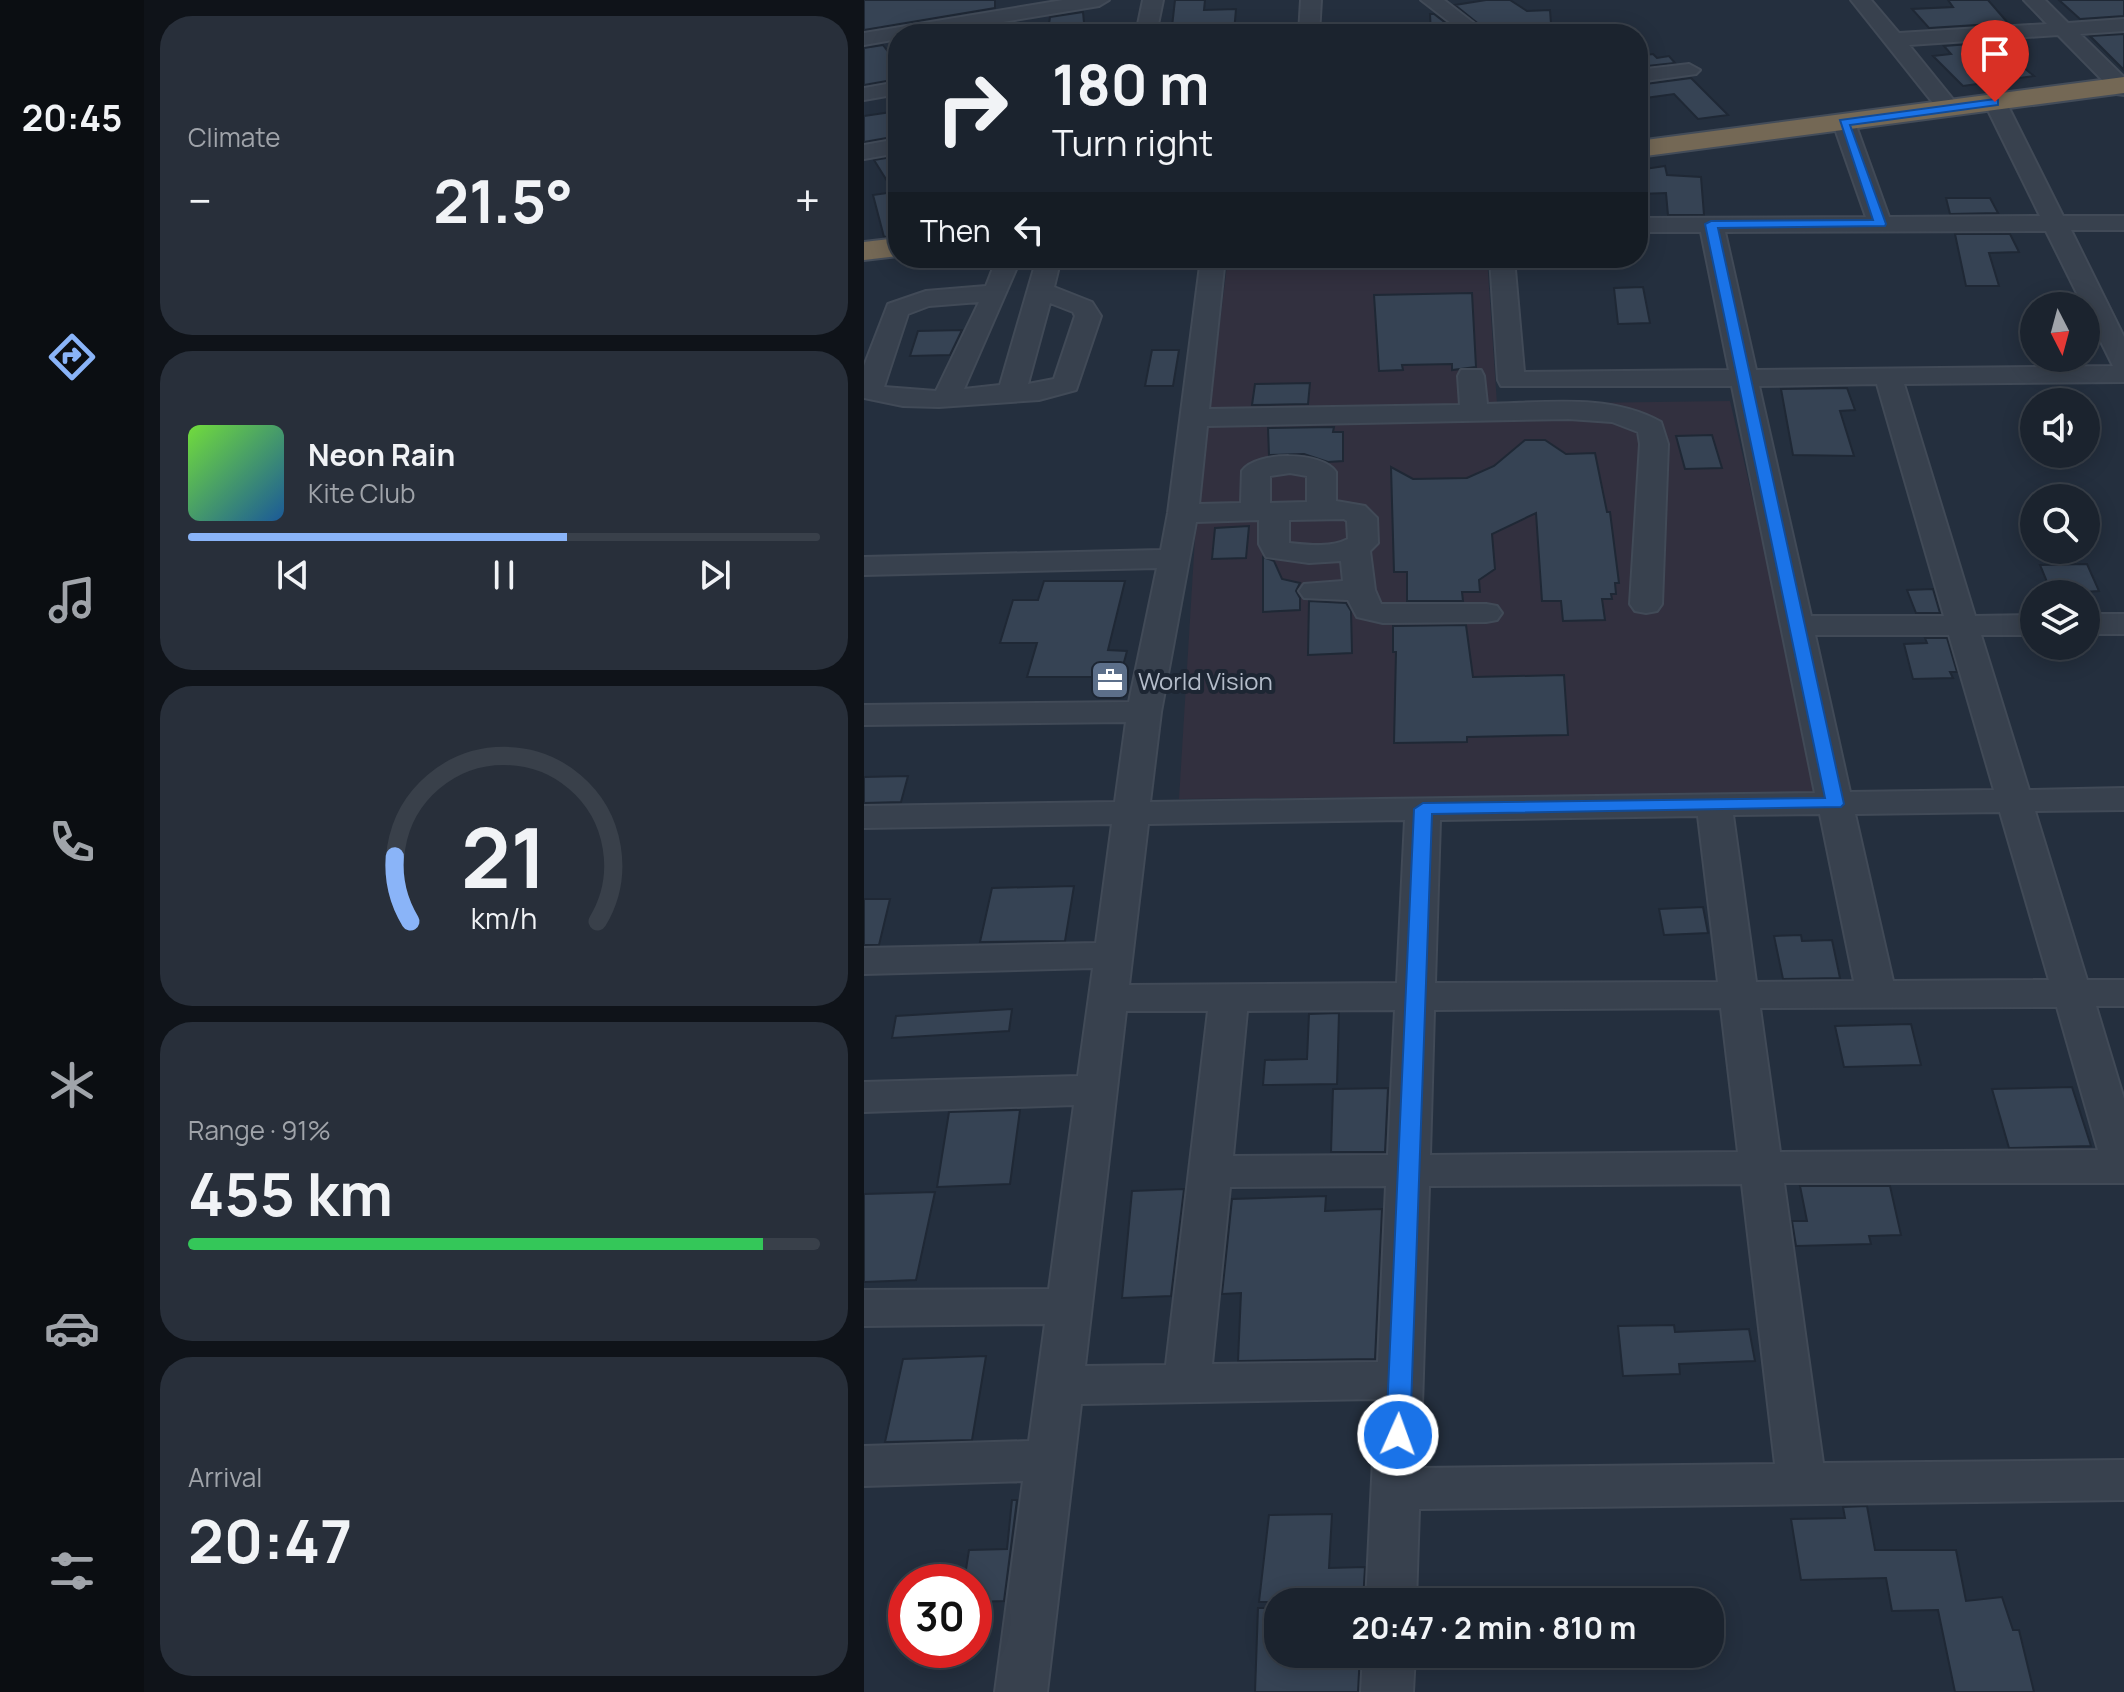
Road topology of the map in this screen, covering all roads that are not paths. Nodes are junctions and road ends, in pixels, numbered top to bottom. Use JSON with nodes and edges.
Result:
{"nodes":[{"id":1,"x":964,"y":0,"type":"edge"},
{"id":2,"x":1099,"y":0,"type":"edge"},
{"id":3,"x":1153,"y":0,"type":"edge"},
{"id":4,"x":1311,"y":0,"type":"edge"},
{"id":5,"x":1468,"y":0,"type":"edge"},
{"id":6,"x":1861,"y":0,"type":"edge"},
{"id":7,"x":2034,"y":0,"type":"edge"},
{"id":8,"x":1435,"y":3,"type":"edge"},
{"id":9,"x":1037,"y":10,"type":"junction"},
{"id":10,"x":983,"y":19,"type":"junction"},
{"id":11,"x":953,"y":24,"type":"edge"},
{"id":12,"x":1032,"y":24,"type":"edge"},
{"id":13,"x":1148,"y":24,"type":"edge"},
{"id":14,"x":1310,"y":24,"type":"edge"},
{"id":15,"x":1460,"y":24,"type":"edge"},
{"id":16,"x":2124,"y":25,"type":"edge"},
{"id":17,"x":2063,"y":29,"type":"junction"},
{"id":18,"x":888,"y":35,"type":"edge"},
{"id":19,"x":864,"y":39,"type":"edge"},
{"id":20,"x":1893,"y":40,"type":"junction"},
{"id":21,"x":1689,"y":70,"type":"dead end"},
{"id":22,"x":1648,"y":75,"type":"edge"},
{"id":23,"x":2122,"y":87,"type":"edge"},
{"id":24,"x":888,"y":90,"type":"edge"},
{"id":25,"x":864,"y":94,"type":"edge"},
{"id":26,"x":1995,"y":102,"type":"junction"},
{"id":27,"x":1949,"y":108,"type":"junction"},
{"id":28,"x":1844,"y":123,"type":"junction"},
{"id":29,"x":888,"y":148,"type":"edge"},
{"id":30,"x":1648,"y":148,"type":"edge"},
{"id":31,"x":864,"y":152,"type":"edge"},
{"id":32,"x":2054,"y":223,"type":"junction"},
{"id":33,"x":2124,"y":223,"type":"edge"},
{"id":34,"x":1711,"y":224,"type":"junction"},
{"id":35,"x":1880,"y":224,"type":"junction"},
{"id":36,"x":1648,"y":225,"type":"edge"},
{"id":37,"x":888,"y":248,"type":"edge"},
{"id":38,"x":864,"y":251,"type":"edge"},
{"id":39,"x":1005,"y":268,"type":"edge"},
{"id":40,"x":1046,"y":268,"type":"edge"},
{"id":41,"x":1212,"y":268,"type":"edge"},
{"id":42,"x":1503,"y":268,"type":"edge"},
{"id":43,"x":1040,"y":291,"type":"junction"},
{"id":44,"x":996,"y":293,"type":"junction"},
{"id":45,"x":2124,"y":363,"type":"edge"},
{"id":46,"x":2124,"y":374,"type":"edge"},
{"id":47,"x":1471,"y":376,"type":"dead end"},
{"id":48,"x":1888,"y":377,"type":"junction"},
{"id":49,"x":1744,"y":378,"type":"junction"},
{"id":50,"x":1010,"y":392,"type":"junction"},
{"id":51,"x":947,"y":397,"type":"junction"},
{"id":52,"x":1474,"y":413,"type":"junction"},
{"id":53,"x":1196,"y":418,"type":"junction"},
{"id":54,"x":1321,"y":510,"type":"junction"},
{"id":55,"x":1265,"y":512,"type":"junction"},
{"id":56,"x":1183,"y":513,"type":"junction"},
{"id":57,"x":1355,"y":549,"type":"junction"},
{"id":58,"x":1172,"y":559,"type":"junction"},
{"id":59,"x":864,"y":566,"type":"edge"},
{"id":60,"x":1359,"y":590,"type":"junction"},
{"id":61,"x":1315,"y":591,"type":"dead end"},
{"id":62,"x":1646,"y":604,"type":"dead end"},
{"id":63,"x":1486,"y":613,"type":"dead end"},
{"id":64,"x":2100,"y":624,"type":"edge"},
{"id":65,"x":2124,"y":624,"type":"edge"},
{"id":66,"x":1962,"y":625,"type":"junction"},
{"id":67,"x":2020,"y":625,"type":"edge"},
{"id":68,"x":1797,"y":626,"type":"junction"},
{"id":69,"x":1144,"y":712,"type":"junction"},
{"id":70,"x":864,"y":715,"type":"edge"},
{"id":71,"x":2124,"y":799,"type":"edge"},
{"id":72,"x":2015,"y":801,"type":"junction"},
{"id":73,"x":1835,"y":804,"type":"junction"},
{"id":74,"x":1714,"y":805,"type":"junction"},
{"id":75,"x":1423,"y":809,"type":"junction"},
{"id":76,"x":1131,"y":813,"type":"junction"},
{"id":77,"x":864,"y":817,"type":"edge"},
{"id":78,"x":1114,"y":955,"type":"junction"},
{"id":79,"x":864,"y":961,"type":"edge"},
{"id":80,"x":2072,"y":993,"type":"junction"},
{"id":81,"x":2124,"y":993,"type":"edge"},
{"id":82,"x":1876,"y":994,"type":"junction"},
{"id":83,"x":1739,"y":995,"type":"junction"},
{"id":84,"x":1416,"y":997,"type":"junction"},
{"id":85,"x":1108,"y":998,"type":"junction"},
{"id":86,"x":1229,"y":998,"type":"junction"},
{"id":87,"x":1097,"y":1090,"type":"junction"},
{"id":88,"x":864,"y":1097,"type":"edge"},
{"id":89,"x":2124,"y":1165,"type":"edge"},
{"id":90,"x":1761,"y":1168,"type":"junction"},
{"id":91,"x":1408,"y":1171,"type":"junction"},
{"id":92,"x":1210,"y":1172,"type":"junction"},
{"id":93,"x":1069,"y":1306,"type":"junction"},
{"id":94,"x":864,"y":1308,"type":"edge"},
{"id":95,"x":1400,"y":1380,"type":"junction"},
{"id":96,"x":1187,"y":1383,"type":"junction"},
{"id":97,"x":1059,"y":1385,"type":"junction"},
{"id":98,"x":1050,"y":1460,"type":"junction"},
{"id":99,"x":864,"y":1466,"type":"edge"},
{"id":100,"x":2124,"y":1480,"type":"edge"},
{"id":101,"x":1802,"y":1484,"type":"junction"},
{"id":102,"x":1396,"y":1489,"type":"junction"},
{"id":103,"x":1392,"y":1588,"type":"edge"},
{"id":104,"x":1388,"y":1668,"type":"edge"},
{"id":105,"x":1021,"y":1692,"type":"edge"},
{"id":106,"x":1387,"y":1692,"type":"edge"}],
"edges":[{"from":1,"to":10,"type":"street"},
{"from":2,"to":9,"type":"street"},
{"from":3,"to":13,"type":"street"},
{"from":4,"to":14,"type":"street"},
{"from":5,"to":8,"type":"street"},
{"from":6,"to":20,"type":"street"},
{"from":7,"to":17,"type":"street"},
{"from":8,"to":15,"type":"street"},
{"from":9,"to":10,"type":"street"},
{"from":9,"to":12,"type":"street"},
{"from":10,"to":11,"type":"street"},
{"from":16,"to":17,"type":"street"},
{"from":17,"to":20,"type":"street"},
{"from":17,"to":23,"type":"street"},
{"from":18,"to":19,"type":"street"},
{"from":20,"to":27,"type":"street"},
{"from":21,"to":22,"type":"street"},
{"from":23,"to":26,"type":"highway"},
{"from":24,"to":25,"type":"street"},
{"from":26,"to":27,"type":"highway"},
{"from":26,"to":32,"type":"street"},
{"from":27,"to":28,"type":"highway"},
{"from":28,"to":30,"type":"highway"},
{"from":28,"to":35,"type":"street"},
{"from":29,"to":31,"type":"street"},
{"from":32,"to":33,"type":"street"},
{"from":32,"to":35,"type":"street"},
{"from":32,"to":45,"type":"street"},
{"from":34,"to":35,"type":"street"},
{"from":34,"to":36,"type":"street"},
{"from":34,"to":49,"type":"street"},
{"from":37,"to":38,"type":"highway"},
{"from":39,"to":44,"type":"street"},
{"from":40,"to":43,"type":"street"},
{"from":41,"to":53,"type":"street"},
{"from":42,"to":49,"type":"street"},
{"from":43,"to":50,"type":"street"},
{"from":43,"to":50,"type":"street"},
{"from":44,"to":51,"type":"street"},
{"from":44,"to":51,"type":"street"},
{"from":46,"to":48,"type":"street"},
{"from":47,"to":52,"type":"street"},
{"from":48,"to":49,"type":"street"},
{"from":48,"to":66,"type":"street"},
{"from":49,"to":68,"type":"street"},
{"from":50,"to":51,"type":"street"},
{"from":52,"to":53,"type":"street"},
{"from":52,"to":62,"type":"street"},
{"from":53,"to":56,"type":"street"},
{"from":54,"to":55,"type":"street"},
{"from":54,"to":55,"type":"street"},
{"from":54,"to":57,"type":"street"},
{"from":55,"to":56,"type":"street"},
{"from":55,"to":57,"type":"street"},
{"from":56,"to":58,"type":"street"},
{"from":57,"to":60,"type":"street"},
{"from":58,"to":59,"type":"street"},
{"from":58,"to":69,"type":"street"},
{"from":60,"to":61,"type":"street"},
{"from":60,"to":63,"type":"street"},
{"from":64,"to":65,"type":"street"},
{"from":66,"to":67,"type":"street"},
{"from":66,"to":68,"type":"street"},
{"from":66,"to":72,"type":"street"},
{"from":68,"to":73,"type":"street"},
{"from":69,"to":70,"type":"street"},
{"from":69,"to":76,"type":"street"},
{"from":71,"to":72,"type":"street"},
{"from":72,"to":73,"type":"street"},
{"from":72,"to":80,"type":"street"},
{"from":73,"to":74,"type":"street"},
{"from":73,"to":82,"type":"street"},
{"from":74,"to":75,"type":"street"},
{"from":74,"to":83,"type":"street"},
{"from":75,"to":76,"type":"street"},
{"from":75,"to":84,"type":"street"},
{"from":76,"to":77,"type":"street"},
{"from":76,"to":78,"type":"street"},
{"from":78,"to":79,"type":"street"},
{"from":78,"to":85,"type":"street"},
{"from":80,"to":81,"type":"street"},
{"from":80,"to":82,"type":"street"},
{"from":80,"to":89,"type":"street"},
{"from":82,"to":83,"type":"street"},
{"from":83,"to":84,"type":"street"},
{"from":83,"to":90,"type":"street"},
{"from":84,"to":86,"type":"street"},
{"from":84,"to":91,"type":"street"},
{"from":85,"to":86,"type":"street"},
{"from":85,"to":87,"type":"street"},
{"from":86,"to":92,"type":"street"},
{"from":87,"to":88,"type":"street"},
{"from":87,"to":93,"type":"street"},
{"from":89,"to":90,"type":"street"},
{"from":90,"to":91,"type":"street"},
{"from":90,"to":101,"type":"street"},
{"from":91,"to":92,"type":"street"},
{"from":91,"to":95,"type":"street"},
{"from":92,"to":96,"type":"street"},
{"from":93,"to":94,"type":"street"},
{"from":93,"to":97,"type":"street"},
{"from":95,"to":96,"type":"street"},
{"from":95,"to":102,"type":"street"},
{"from":96,"to":97,"type":"street"},
{"from":97,"to":98,"type":"street"},
{"from":98,"to":99,"type":"street"},
{"from":98,"to":105,"type":"street"},
{"from":100,"to":101,"type":"street"},
{"from":101,"to":102,"type":"street"},
{"from":102,"to":103,"type":"street"},
{"from":104,"to":106,"type":"street"}]}
